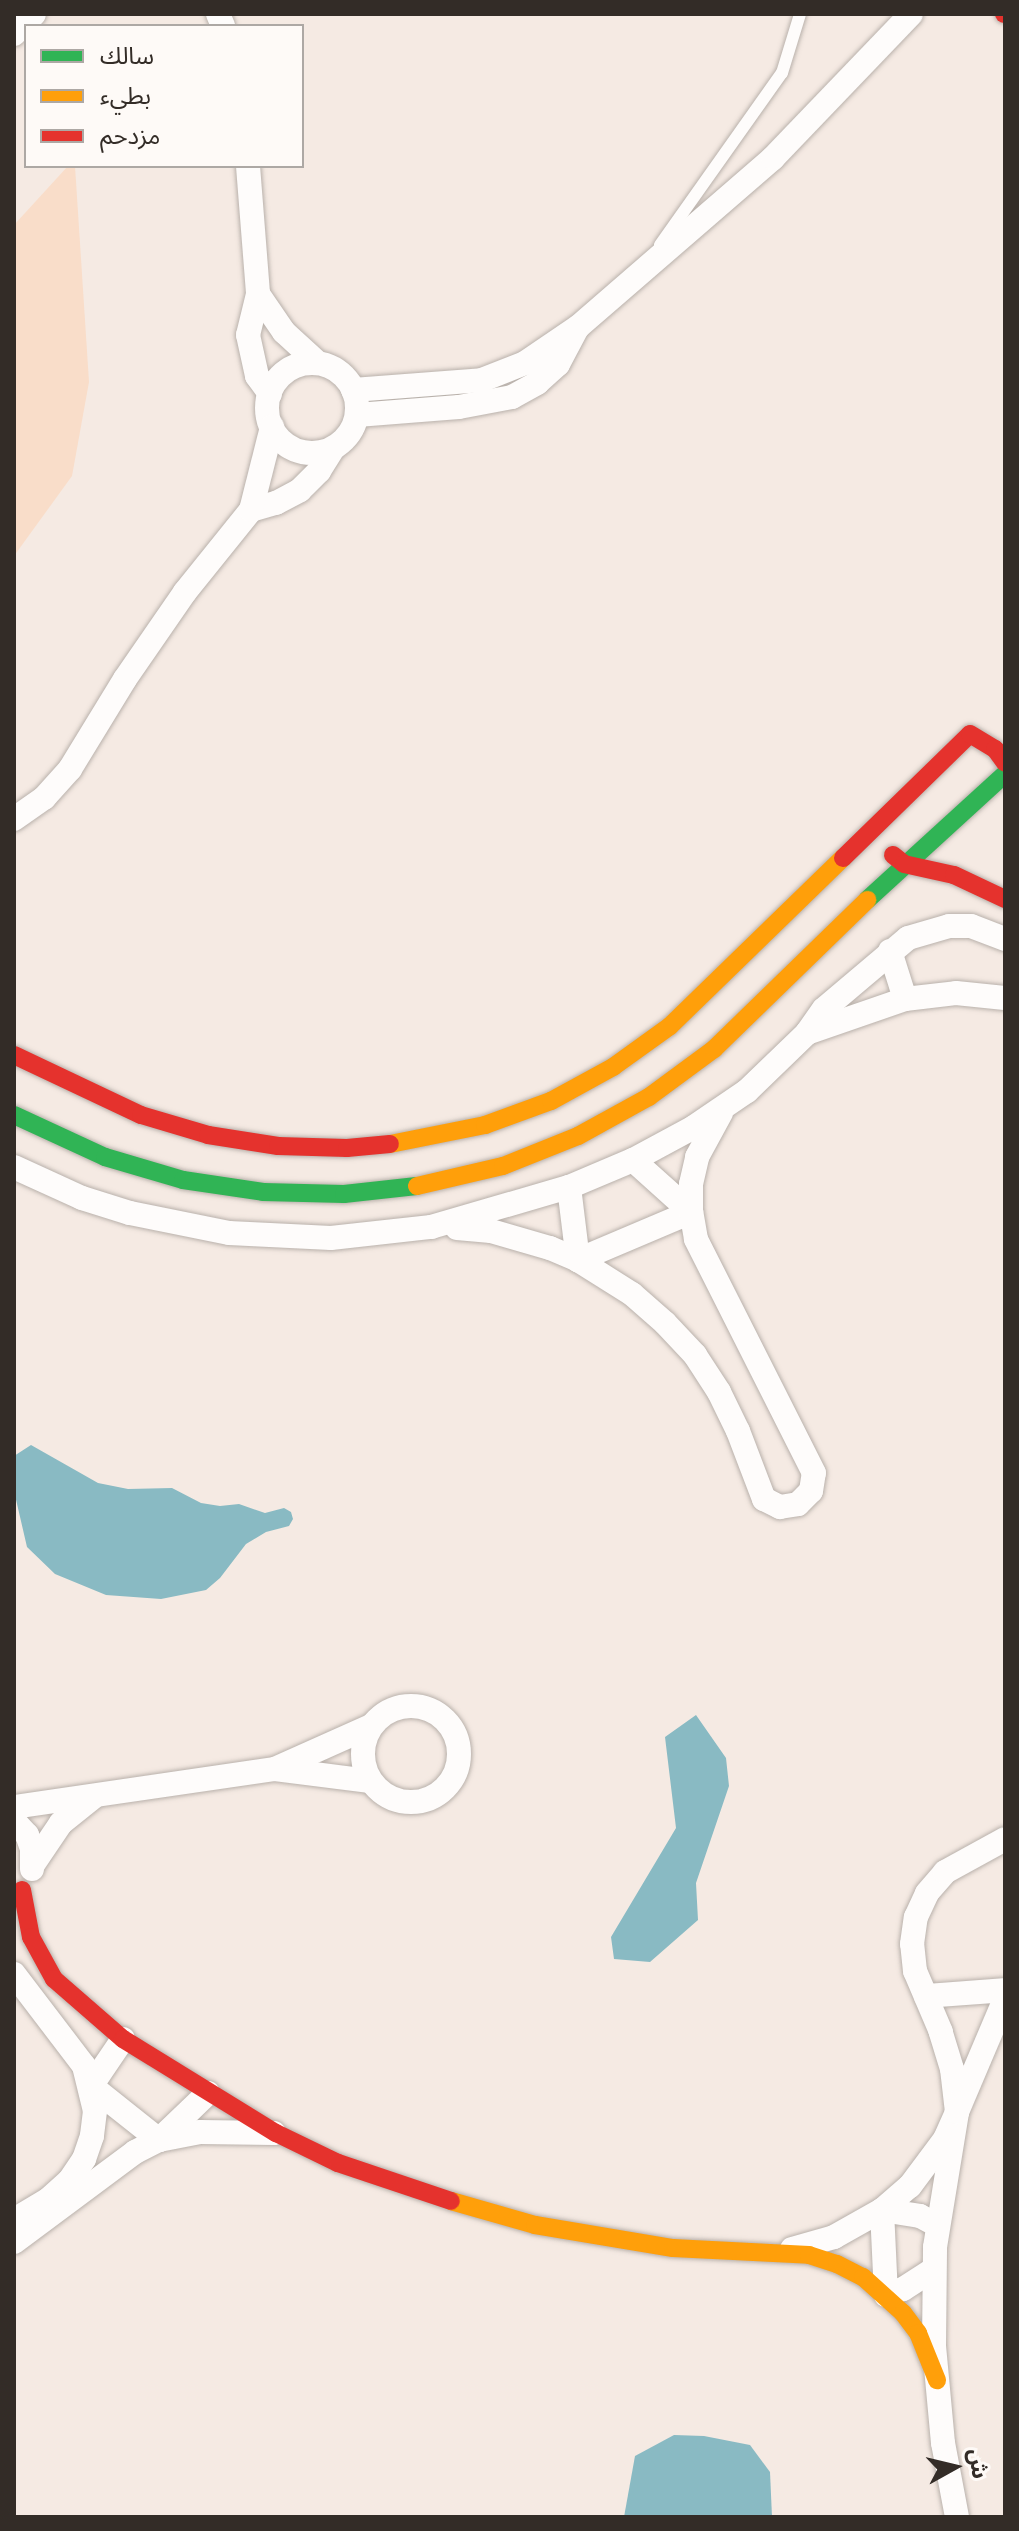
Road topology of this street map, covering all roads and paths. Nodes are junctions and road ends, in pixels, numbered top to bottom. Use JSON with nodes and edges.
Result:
{"nodes":[{"id":1,"x":34,"y":14,"type":"edge"},
{"id":2,"x":800,"y":14,"type":"edge"},
{"id":3,"x":911,"y":14,"type":"edge"},
{"id":4,"x":14,"y":34,"type":"edge"},
{"id":5,"x":248,"y":168,"type":"edge"},
{"id":6,"x":641,"y":272,"type":"junction"},
{"id":7,"x":258,"y":294,"type":"junction"},
{"id":8,"x":578,"y":327,"type":"junction"},
{"id":9,"x":318,"y":363,"type":"junction"},
{"id":10,"x":503,"y":374,"type":"junction"},
{"id":11,"x":353,"y":390,"type":"junction"},
{"id":12,"x":270,"y":394,"type":"junction"},
{"id":13,"x":512,"y":397,"type":"junction"},
{"id":14,"x":357,"y":415,"type":"junction"},
{"id":15,"x":272,"y":427,"type":"junction"},
{"id":16,"x":333,"y":449,"type":"junction"},
{"id":17,"x":251,"y":510,"type":"junction"},
{"id":18,"x":1005,"y":763,"type":"edge"},
{"id":19,"x":1005,"y":774,"type":"edge"},
{"id":20,"x":14,"y":819,"type":"edge"},
{"id":21,"x":875,"y":824,"type":"junction"},
{"id":22,"x":904,"y":864,"type":"junction"},
{"id":23,"x":1005,"y":899,"type":"edge"},
{"id":24,"x":1005,"y":939,"type":"edge"},
{"id":25,"x":890,"y":951,"type":"junction"},
{"id":26,"x":1005,"y":998,"type":"edge"},
{"id":27,"x":905,"y":999,"type":"junction"},
{"id":28,"x":807,"y":1033,"type":"junction"},
{"id":29,"x":14,"y":1055,"type":"edge"},
{"id":30,"x":724,"y":1109,"type":"junction"},
{"id":31,"x":14,"y":1115,"type":"edge"},
{"id":32,"x":633,"y":1160,"type":"junction"},
{"id":33,"x":14,"y":1167,"type":"edge"},
{"id":34,"x":569,"y":1187,"type":"junction"},
{"id":35,"x":691,"y":1212,"type":"junction"},
{"id":36,"x":431,"y":1227,"type":"junction"},
{"id":37,"x":578,"y":1260,"type":"junction"},
{"id":38,"x":371,"y":1726,"type":"junction"},
{"id":39,"x":275,"y":1769,"type":"junction"},
{"id":40,"x":370,"y":1781,"type":"junction"},
{"id":41,"x":100,"y":1793,"type":"junction"},
{"id":42,"x":14,"y":1807,"type":"edge"},
{"id":43,"x":14,"y":1821,"type":"edge"},
{"id":44,"x":1001,"y":1848,"type":"edge"},
{"id":45,"x":34,"y":1863,"type":"junction"},
{"id":46,"x":18,"y":1894,"type":"edge"},
{"id":47,"x":14,"y":1974,"type":"edge"},
{"id":48,"x":1005,"y":1990,"type":"edge"},
{"id":49,"x":926,"y":1996,"type":"junction"},
{"id":50,"x":1005,"y":1999,"type":"edge"},
{"id":51,"x":123,"y":2039,"type":"junction"},
{"id":52,"x":91,"y":2086,"type":"junction"},
{"id":53,"x":208,"y":2093,"type":"junction"},
{"id":54,"x":957,"y":2112,"type":"junction"},
{"id":55,"x":276,"y":2133,"type":"junction"},
{"id":56,"x":159,"y":2140,"type":"junction"},
{"id":57,"x":882,"y":2210,"type":"junction"},
{"id":58,"x":14,"y":2220,"type":"edge"},
{"id":59,"x":937,"y":2225,"type":"junction"},
{"id":60,"x":14,"y":2242,"type":"edge"},
{"id":61,"x":780,"y":2251,"type":"junction"},
{"id":62,"x":934,"y":2269,"type":"junction"},
{"id":63,"x":886,"y":2295,"type":"junction"},
{"id":64,"x":937,"y":2380,"type":"junction"},
{"id":65,"x":957,"y":2517,"type":"edge"}],
"edges":[{"from":1,"to":4,"type":"street"},
{"from":2,"to":6,"type":"lane"},
{"from":3,"to":6,"type":"street"},
{"from":5,"to":7,"type":"street"},
{"from":6,"to":8,"type":"street"},
{"from":7,"to":9,"type":"street"},
{"from":7,"to":12,"type":"street"},
{"from":8,"to":10,"type":"street"},
{"from":8,"to":13,"type":"street"},
{"from":9,"to":11,"type":"street"},
{"from":9,"to":12,"type":"street"},
{"from":10,"to":11,"type":"street"},
{"from":10,"to":13,"type":"street"},
{"from":11,"to":14,"type":"street"},
{"from":12,"to":15,"type":"street"},
{"from":13,"to":14,"type":"street"},
{"from":14,"to":16,"type":"street"},
{"from":15,"to":16,"type":"street"},
{"from":15,"to":17,"type":"street"},
{"from":16,"to":17,"type":"street"},
{"from":17,"to":20,"type":"street"},
{"from":18,"to":21,"type":"main road"},
{"from":19,"to":22,"type":"main road"},
{"from":21,"to":22,"type":"main road"},
{"from":21,"to":29,"type":"main road"},
{"from":22,"to":23,"type":"main road"},
{"from":22,"to":31,"type":"main road"},
{"from":24,"to":25,"type":"street"},
{"from":25,"to":27,"type":"street"},
{"from":25,"to":28,"type":"street"},
{"from":26,"to":27,"type":"street"},
{"from":27,"to":28,"type":"street"},
{"from":28,"to":30,"type":"street"},
{"from":30,"to":32,"type":"street"},
{"from":30,"to":35,"type":"street"},
{"from":32,"to":34,"type":"street"},
{"from":32,"to":35,"type":"street"},
{"from":33,"to":36,"type":"street"},
{"from":34,"to":36,"type":"street"},
{"from":34,"to":37,"type":"street"},
{"from":35,"to":37,"type":"street"},
{"from":35,"to":37,"type":"street"},
{"from":36,"to":37,"type":"street"},
{"from":38,"to":39,"type":"street"},
{"from":38,"to":40,"type":"street"},
{"from":38,"to":40,"type":"street"},
{"from":39,"to":40,"type":"street"},
{"from":39,"to":41,"type":"street"},
{"from":41,"to":42,"type":"street"},
{"from":41,"to":45,"type":"street"},
{"from":43,"to":45,"type":"street"},
{"from":44,"to":49,"type":"street"},
{"from":45,"to":46,"type":"street"},
{"from":46,"to":51,"type":"main road"},
{"from":47,"to":52,"type":"street"},
{"from":48,"to":49,"type":"street"},
{"from":49,"to":54,"type":"street"},
{"from":50,"to":54,"type":"street"},
{"from":51,"to":52,"type":"street"},
{"from":51,"to":53,"type":"main road"},
{"from":52,"to":56,"type":"street"},
{"from":52,"to":58,"type":"street"},
{"from":53,"to":55,"type":"main road"},
{"from":53,"to":56,"type":"street"},
{"from":54,"to":57,"type":"street"},
{"from":54,"to":59,"type":"street"},
{"from":55,"to":56,"type":"street"},
{"from":55,"to":61,"type":"main road"},
{"from":56,"to":60,"type":"street"},
{"from":57,"to":59,"type":"street"},
{"from":57,"to":61,"type":"street"},
{"from":57,"to":63,"type":"street"},
{"from":59,"to":62,"type":"street"},
{"from":61,"to":63,"type":"main road"},
{"from":62,"to":63,"type":"street"},
{"from":62,"to":64,"type":"street"},
{"from":63,"to":64,"type":"main road"},
{"from":64,"to":65,"type":"street"}]}
